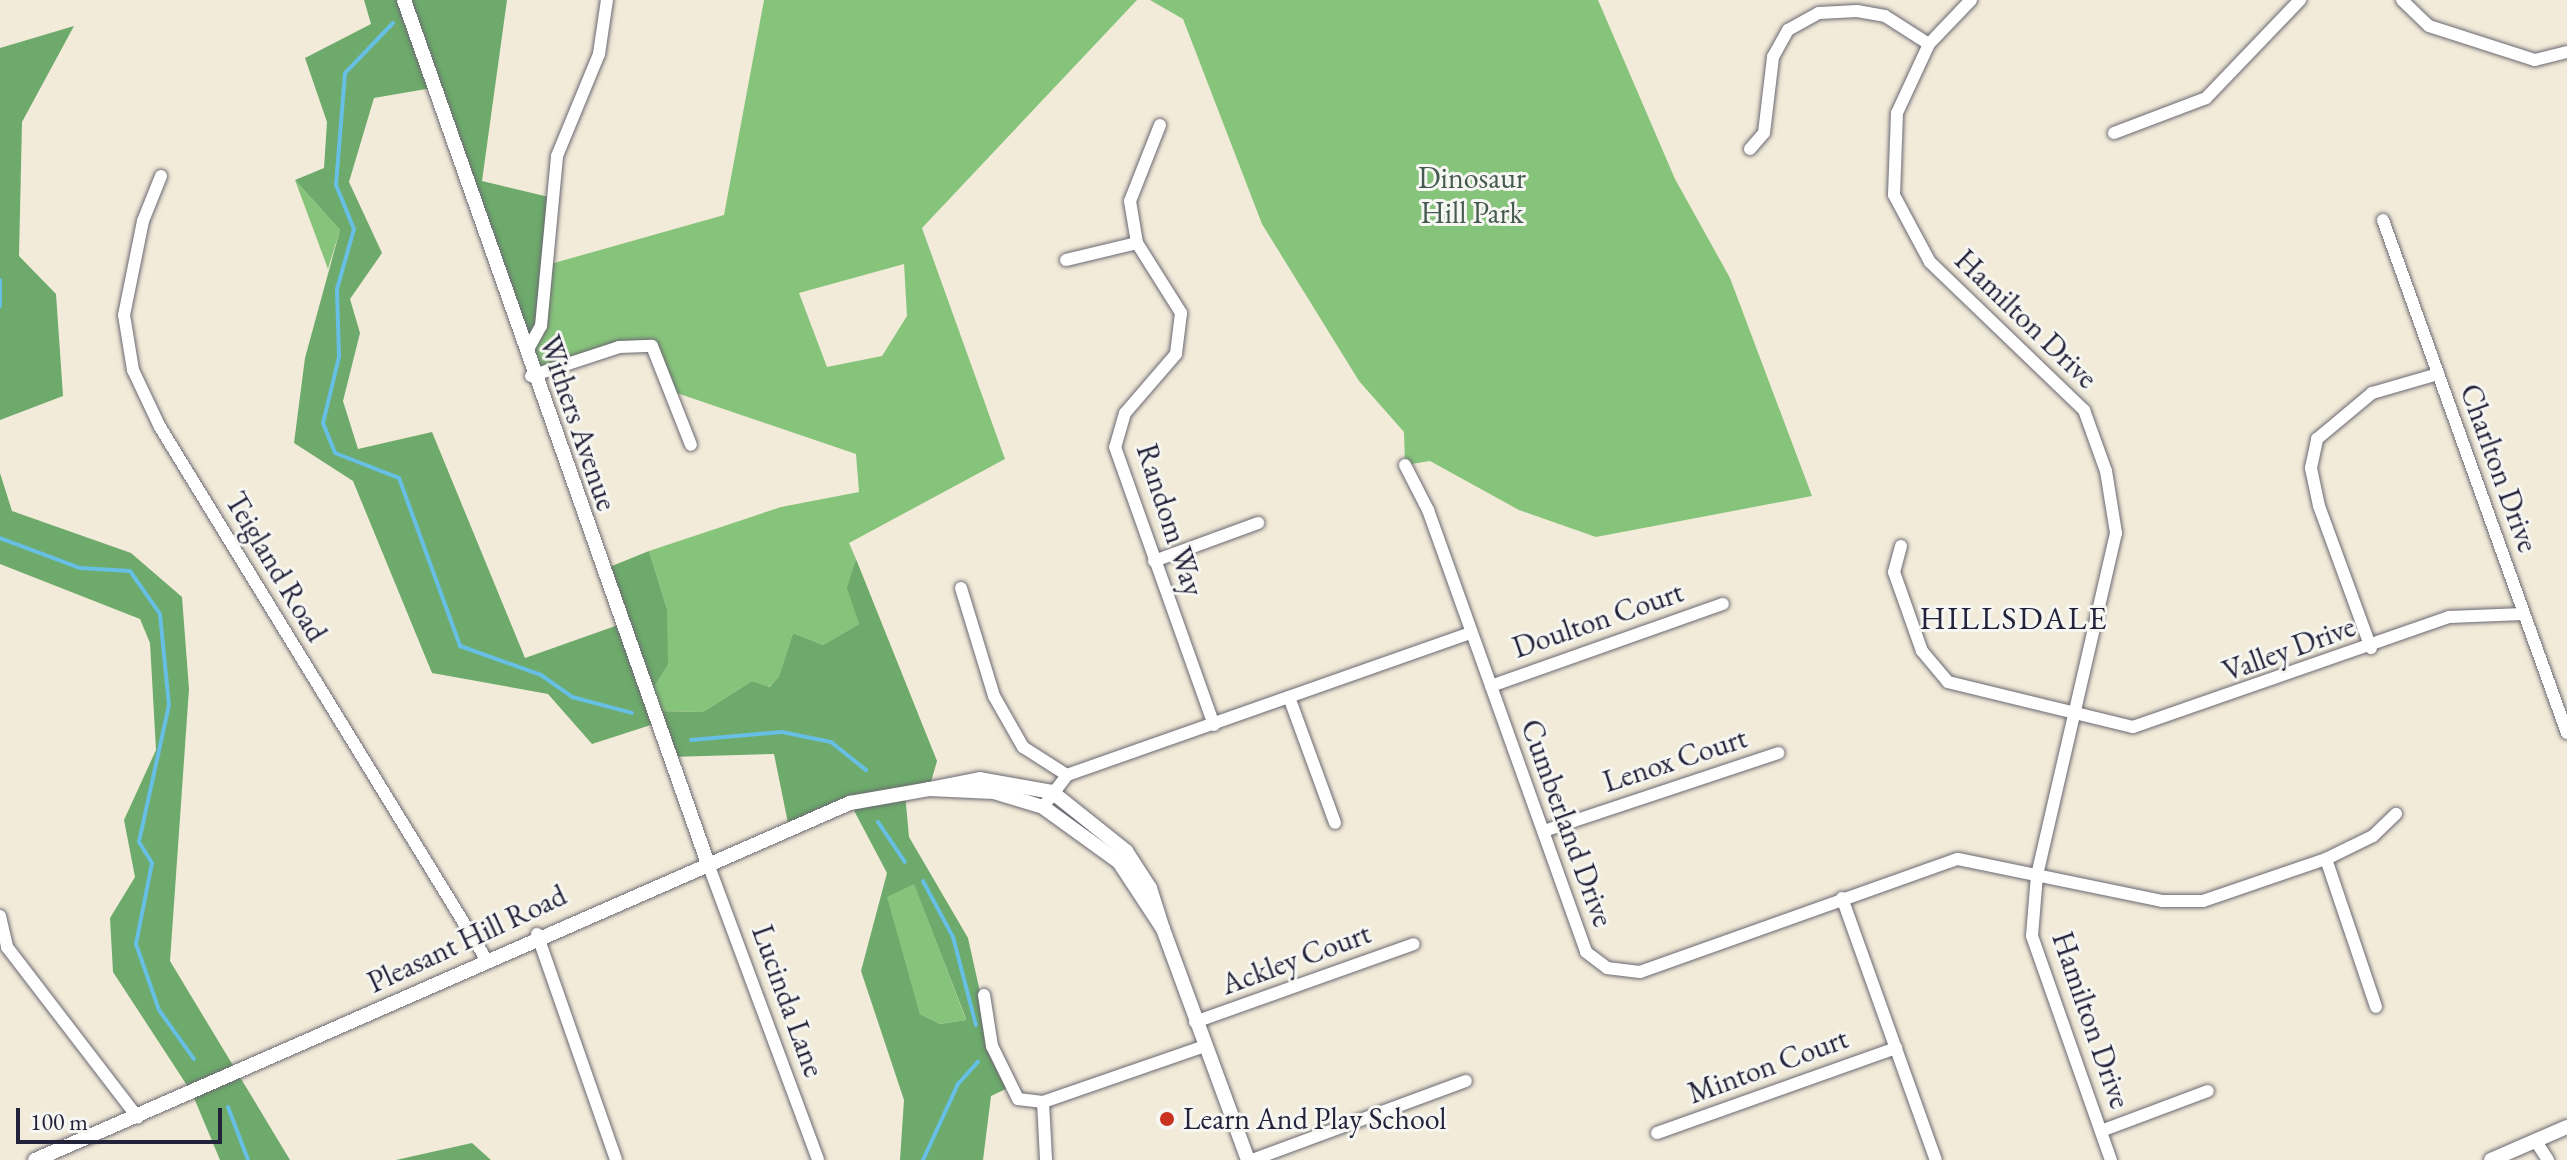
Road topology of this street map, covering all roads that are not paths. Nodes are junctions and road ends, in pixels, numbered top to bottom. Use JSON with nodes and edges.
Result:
{"nodes":[{"id":1,"x":404,"y":0,"type":"edge"},
{"id":2,"x":607,"y":0,"type":"edge"},
{"id":3,"x":1971,"y":0,"type":"edge"},
{"id":4,"x":2300,"y":0,"type":"edge"},
{"id":5,"x":2402,"y":0,"type":"edge"},
{"id":6,"x":1929,"y":44,"type":"junction"},
{"id":7,"x":2567,"y":52,"type":"edge"},
{"id":8,"x":1160,"y":125,"type":"dead end"},
{"id":9,"x":2114,"y":133,"type":"dead end"},
{"id":10,"x":1750,"y":149,"type":"dead end"},
{"id":11,"x":161,"y":176,"type":"dead end"},
{"id":12,"x":2383,"y":220,"type":"dead end"},
{"id":13,"x":1137,"y":243,"type":"junction"},
{"id":14,"x":1066,"y":260,"type":"dead end"},
{"id":15,"x":527,"y":351,"type":"junction"},
{"id":16,"x":2438,"y":374,"type":"junction"},
{"id":17,"x":531,"y":376,"type":"junction"},
{"id":18,"x":691,"y":445,"type":"dead end"},
{"id":19,"x":1405,"y":465,"type":"dead end"},
{"id":20,"x":1258,"y":523,"type":"dead end"},
{"id":21,"x":1901,"y":546,"type":"dead end"},
{"id":22,"x":1154,"y":561,"type":"junction"},
{"id":23,"x":961,"y":588,"type":"dead end"},
{"id":24,"x":1723,"y":604,"type":"dead end"},
{"id":25,"x":2523,"y":614,"type":"junction"},
{"id":26,"x":1471,"y":633,"type":"junction"},
{"id":27,"x":2371,"y":648,"type":"junction"},
{"id":28,"x":1491,"y":686,"type":"junction"},
{"id":29,"x":1289,"y":697,"type":"junction"},
{"id":30,"x":2073,"y":715,"type":"junction"},
{"id":31,"x":1214,"y":725,"type":"junction"},
{"id":32,"x":2567,"y":733,"type":"edge"},
{"id":33,"x":1778,"y":753,"type":"dead end"},
{"id":34,"x":1067,"y":775,"type":"junction"},
{"id":35,"x":929,"y":789,"type":"junction"},
{"id":36,"x":1052,"y":792,"type":"junction"},
{"id":37,"x":1043,"y":807,"type":"junction"},
{"id":38,"x":2396,"y":814,"type":"dead end"},
{"id":39,"x":1335,"y":823,"type":"dead end"},
{"id":40,"x":1544,"y":831,"type":"junction"},
{"id":41,"x":2326,"y":859,"type":"junction"},
{"id":42,"x":707,"y":861,"type":"junction"},
{"id":43,"x":2037,"y":875,"type":"junction"},
{"id":44,"x":1842,"y":898,"type":"junction"},
{"id":45,"x":0,"y":916,"type":"edge"},
{"id":46,"x":1163,"y":929,"type":"junction"},
{"id":47,"x":537,"y":934,"type":"junction"},
{"id":48,"x":1414,"y":944,"type":"dead end"},
{"id":49,"x":486,"y":959,"type":"junction"},
{"id":50,"x":984,"y":995,"type":"dead end"},
{"id":51,"x":2376,"y":1007,"type":"dead end"},
{"id":52,"x":1195,"y":1022,"type":"junction"},
{"id":53,"x":1205,"y":1046,"type":"junction"},
{"id":54,"x":1896,"y":1048,"type":"junction"},
{"id":55,"x":1466,"y":1081,"type":"dead end"},
{"id":56,"x":2208,"y":1091,"type":"dead end"},
{"id":57,"x":1043,"y":1102,"type":"junction"},
{"id":58,"x":138,"y":1118,"type":"junction"},
{"id":59,"x":2567,"y":1127,"type":"edge"},
{"id":60,"x":2101,"y":1131,"type":"junction"},
{"id":61,"x":1657,"y":1133,"type":"dead end"},
{"id":62,"x":2535,"y":1140,"type":"junction"},
{"id":63,"x":35,"y":1160,"type":"edge"},
{"id":64,"x":616,"y":1160,"type":"edge"},
{"id":65,"x":818,"y":1160,"type":"edge"},
{"id":66,"x":1046,"y":1160,"type":"edge"},
{"id":67,"x":1250,"y":1160,"type":"edge"},
{"id":68,"x":1936,"y":1160,"type":"edge"},
{"id":69,"x":2111,"y":1160,"type":"edge"},
{"id":70,"x":2491,"y":1160,"type":"edge"},
{"id":71,"x":2548,"y":1160,"type":"edge"}],
"edges":[{"from":1,"to":15,"type":"street","name":"Withers Avenue"},
{"from":2,"to":15,"type":"street"},
{"from":3,"to":6,"type":"street","name":"Hamilton Drive"},
{"from":4,"to":9,"type":"street"},
{"from":5,"to":7,"type":"street"},
{"from":6,"to":10,"type":"street"},
{"from":6,"to":30,"type":"street","name":"Hamilton Drive"},
{"from":8,"to":13,"type":"street","name":"Random Way"},
{"from":11,"to":49,"type":"street","name":"Teigland Road"},
{"from":12,"to":16,"type":"street","name":"Charlton Drive"},
{"from":13,"to":14,"type":"street"},
{"from":13,"to":22,"type":"street","name":"Random Way"},
{"from":15,"to":17,"type":"street","name":"Withers Avenue"},
{"from":16,"to":25,"type":"street","name":"Charlton Drive"},
{"from":16,"to":27,"type":"street"},
{"from":17,"to":18,"type":"street"},
{"from":17,"to":42,"type":"street","name":"Withers Avenue"},
{"from":19,"to":26,"type":"street","name":"Cumberland Drive"},
{"from":20,"to":22,"type":"street"},
{"from":21,"to":30,"type":"street","name":"Valley Drive"},
{"from":22,"to":31,"type":"street","name":"Random Way"},
{"from":23,"to":34,"type":"street"},
{"from":24,"to":28,"type":"street","name":"Doulton Court"},
{"from":25,"to":27,"type":"street","name":"Valley Drive"},
{"from":25,"to":32,"type":"street","name":"Charlton Drive"},
{"from":26,"to":28,"type":"street","name":"Cumberland Drive"},
{"from":26,"to":29,"type":"street"},
{"from":27,"to":30,"type":"street","name":"Valley Drive"},
{"from":28,"to":40,"type":"street","name":"Cumberland Drive"},
{"from":29,"to":31,"type":"street"},
{"from":29,"to":39,"type":"street"},
{"from":30,"to":43,"type":"street","name":"Hamilton Drive"},
{"from":31,"to":34,"type":"street"},
{"from":33,"to":40,"type":"street","name":"Lenox Court"},
{"from":34,"to":36,"type":"street"},
{"from":35,"to":36,"type":"street","name":"Pleasant Hill Road"},
{"from":35,"to":37,"type":"street","name":"Pleasant Hill Road"},
{"from":35,"to":42,"type":"street","name":"Pleasant Hill Road"},
{"from":36,"to":37,"type":"street"},
{"from":36,"to":46,"type":"street","name":"Pleasant Hill Road"},
{"from":37,"to":46,"type":"street","name":"Pleasant Hill Road"},
{"from":38,"to":41,"type":"street","name":"Cumberland Drive"},
{"from":40,"to":44,"type":"street","name":"Cumberland Drive"},
{"from":41,"to":43,"type":"street","name":"Cumberland Drive"},
{"from":41,"to":51,"type":"street"},
{"from":42,"to":47,"type":"street","name":"Pleasant Hill Road"},
{"from":42,"to":65,"type":"street","name":"Lucinda Lane"},
{"from":43,"to":44,"type":"street","name":"Cumberland Drive"},
{"from":43,"to":60,"type":"street","name":"Hamilton Drive"},
{"from":44,"to":54,"type":"street"},
{"from":45,"to":58,"type":"street"},
{"from":46,"to":52,"type":"street","name":"Pleasant Hill Road"},
{"from":47,"to":49,"type":"street","name":"Pleasant Hill Road"},
{"from":47,"to":64,"type":"street"},
{"from":48,"to":52,"type":"street","name":"Ackley Court"},
{"from":49,"to":58,"type":"street","name":"Pleasant Hill Road"},
{"from":50,"to":57,"type":"street"},
{"from":52,"to":53,"type":"street","name":"Pleasant Hill Road"},
{"from":53,"to":57,"type":"street"},
{"from":53,"to":67,"type":"street","name":"Pleasant Hill Road"},
{"from":54,"to":61,"type":"street","name":"Minton Court"},
{"from":54,"to":68,"type":"street"},
{"from":55,"to":67,"type":"street"},
{"from":56,"to":60,"type":"street"},
{"from":57,"to":66,"type":"street"},
{"from":58,"to":63,"type":"street","name":"Pleasant Hill Road"},
{"from":59,"to":62,"type":"street"},
{"from":60,"to":69,"type":"street","name":"Hamilton Drive"},
{"from":62,"to":70,"type":"street"},
{"from":62,"to":71,"type":"street"}]}
